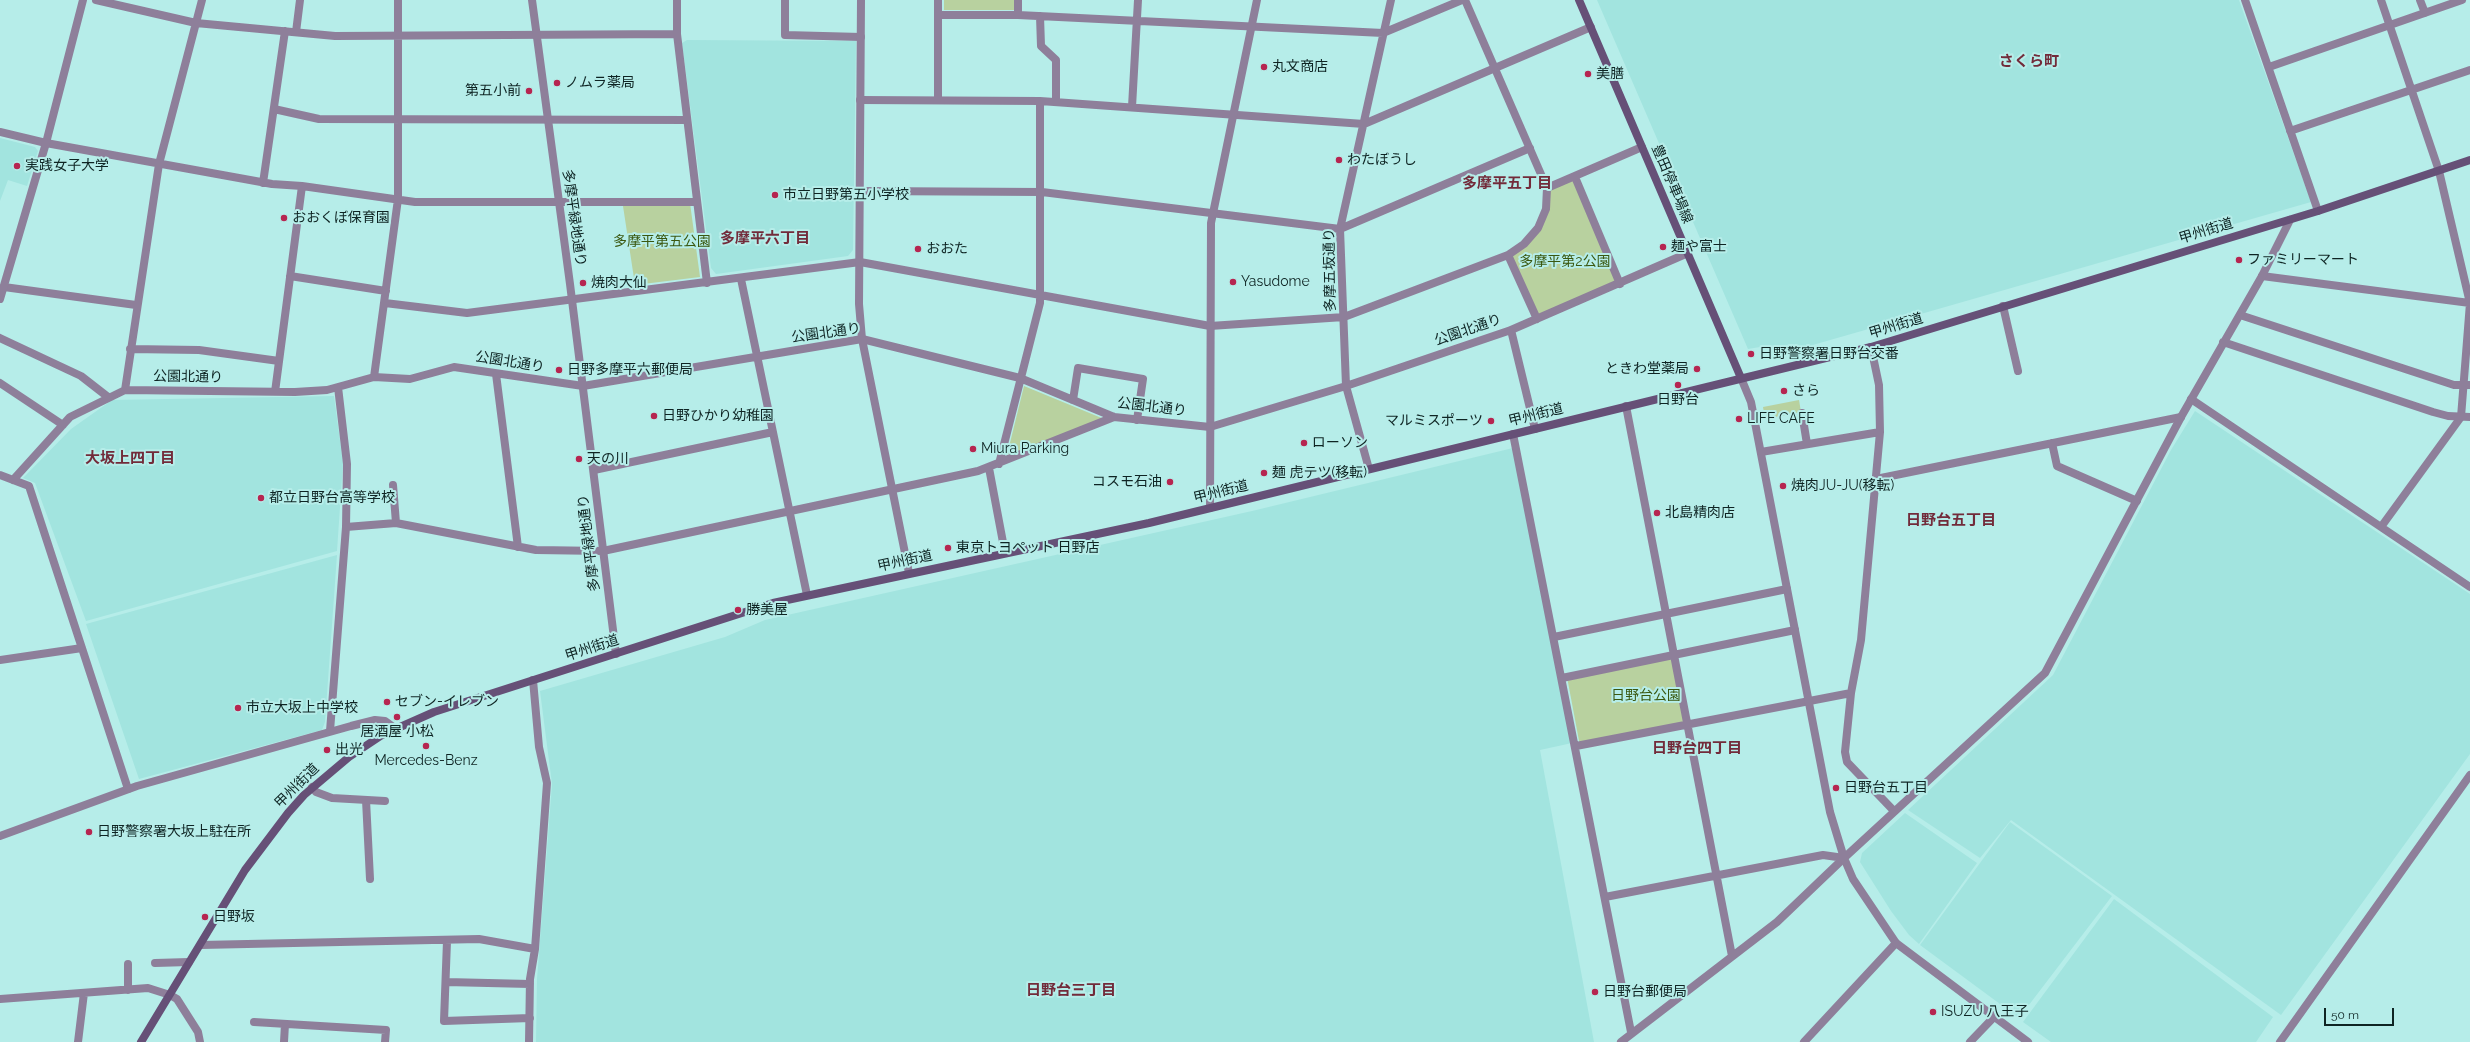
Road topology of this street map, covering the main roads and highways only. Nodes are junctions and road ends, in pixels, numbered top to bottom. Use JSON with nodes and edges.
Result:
{"nodes":[{"id":1,"x":1579,"y":0,"type":"edge"},
{"id":2,"x":2470,"y":160,"type":"edge"},
{"id":3,"x":1742,"y":378,"type":"junction"},
{"id":4,"x":141,"y":1042,"type":"edge"}],
"edges":[{"from":1,"to":3,"type":"main road","name":"豊田停車場線"},
{"from":2,"to":3,"type":"main road","name":"甲州街道"},
{"from":3,"to":4,"type":"main road","name":"甲州街道"}]}
